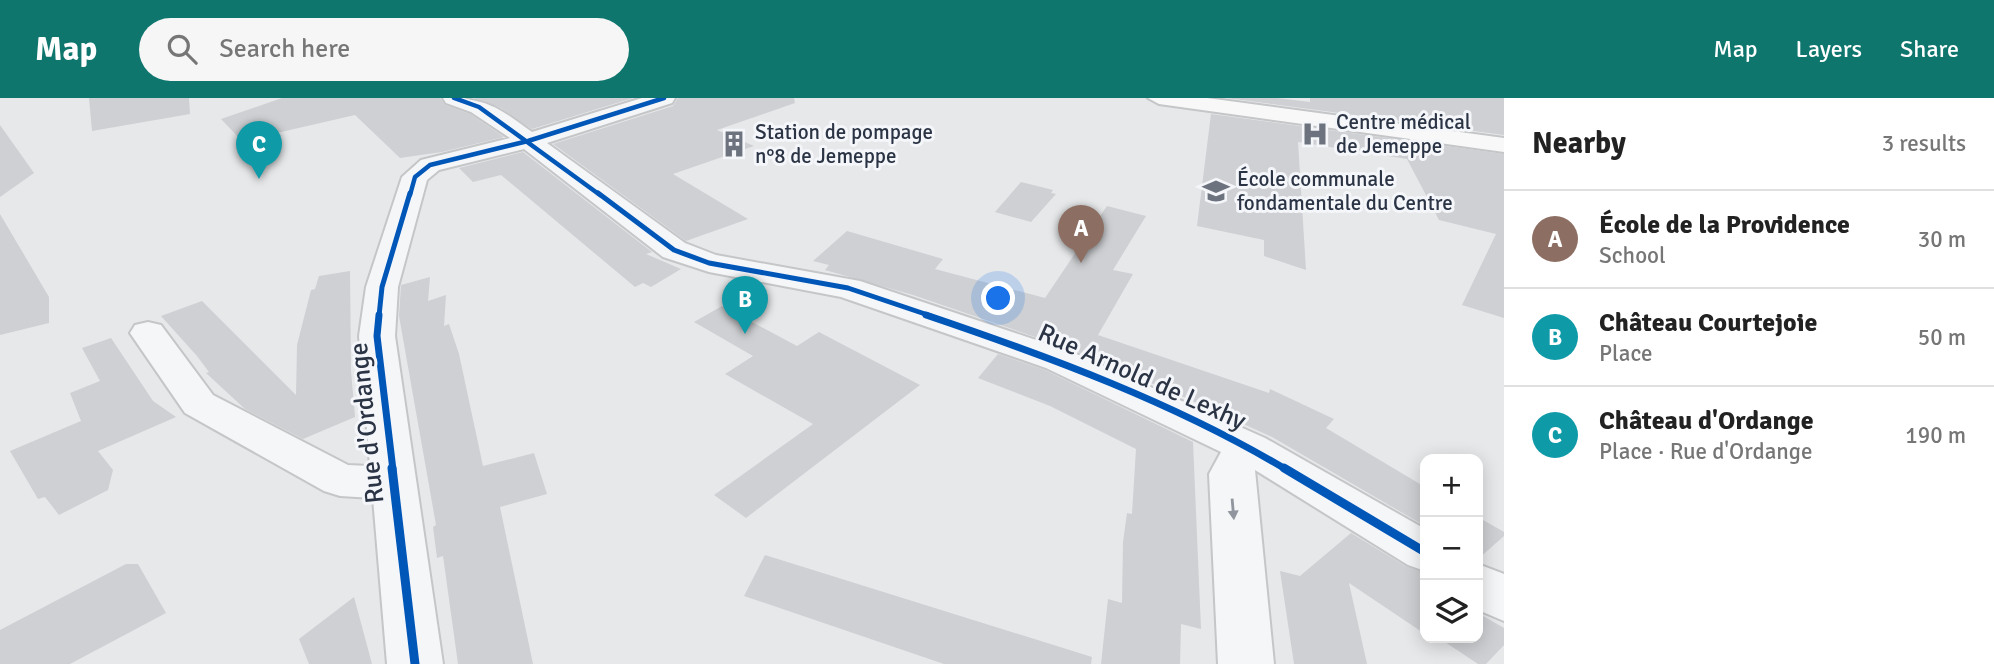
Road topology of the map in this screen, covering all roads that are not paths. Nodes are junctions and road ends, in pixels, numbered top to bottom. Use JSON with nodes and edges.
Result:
{"nodes":[{"id":1,"x":454,"y":98,"type":"edge"},
{"id":2,"x":664,"y":98,"type":"edge"},
{"id":3,"x":1159,"y":98,"type":"edge"},
{"id":4,"x":528,"y":141,"type":"junction"},
{"id":5,"x":1504,"y":145,"type":"edge"},
{"id":6,"x":148,"y":333,"type":"dead end"},
{"id":7,"x":1250,"y":447,"type":"junction"},
{"id":8,"x":394,"y":483,"type":"junction"},
{"id":9,"x":1420,"y":549,"type":"edge"},
{"id":10,"x":1483,"y":587,"type":"edge"},
{"id":11,"x":1504,"y":600,"type":"edge"},
{"id":12,"x":415,"y":664,"type":"edge"},
{"id":13,"x":1246,"y":664,"type":"edge"}],
"edges":[{"from":1,"to":4,"type":"street","name":"Rue Arnold de Lexhy"},
{"from":2,"to":4,"type":"street","name":"Rue d'Ordange"},
{"from":3,"to":5,"type":"street"},
{"from":4,"to":7,"type":"street","name":"Rue Arnold de Lexhy"},
{"from":4,"to":8,"type":"street","name":"Rue d'Ordange"},
{"from":6,"to":8,"type":"street"},
{"from":7,"to":9,"type":"street","name":"Rue Arnold de Lexhy"},
{"from":7,"to":13,"type":"street","one_way":true},
{"from":8,"to":12,"type":"street","name":"Rue d'Ordange"},
{"from":10,"to":11,"type":"street"}]}
